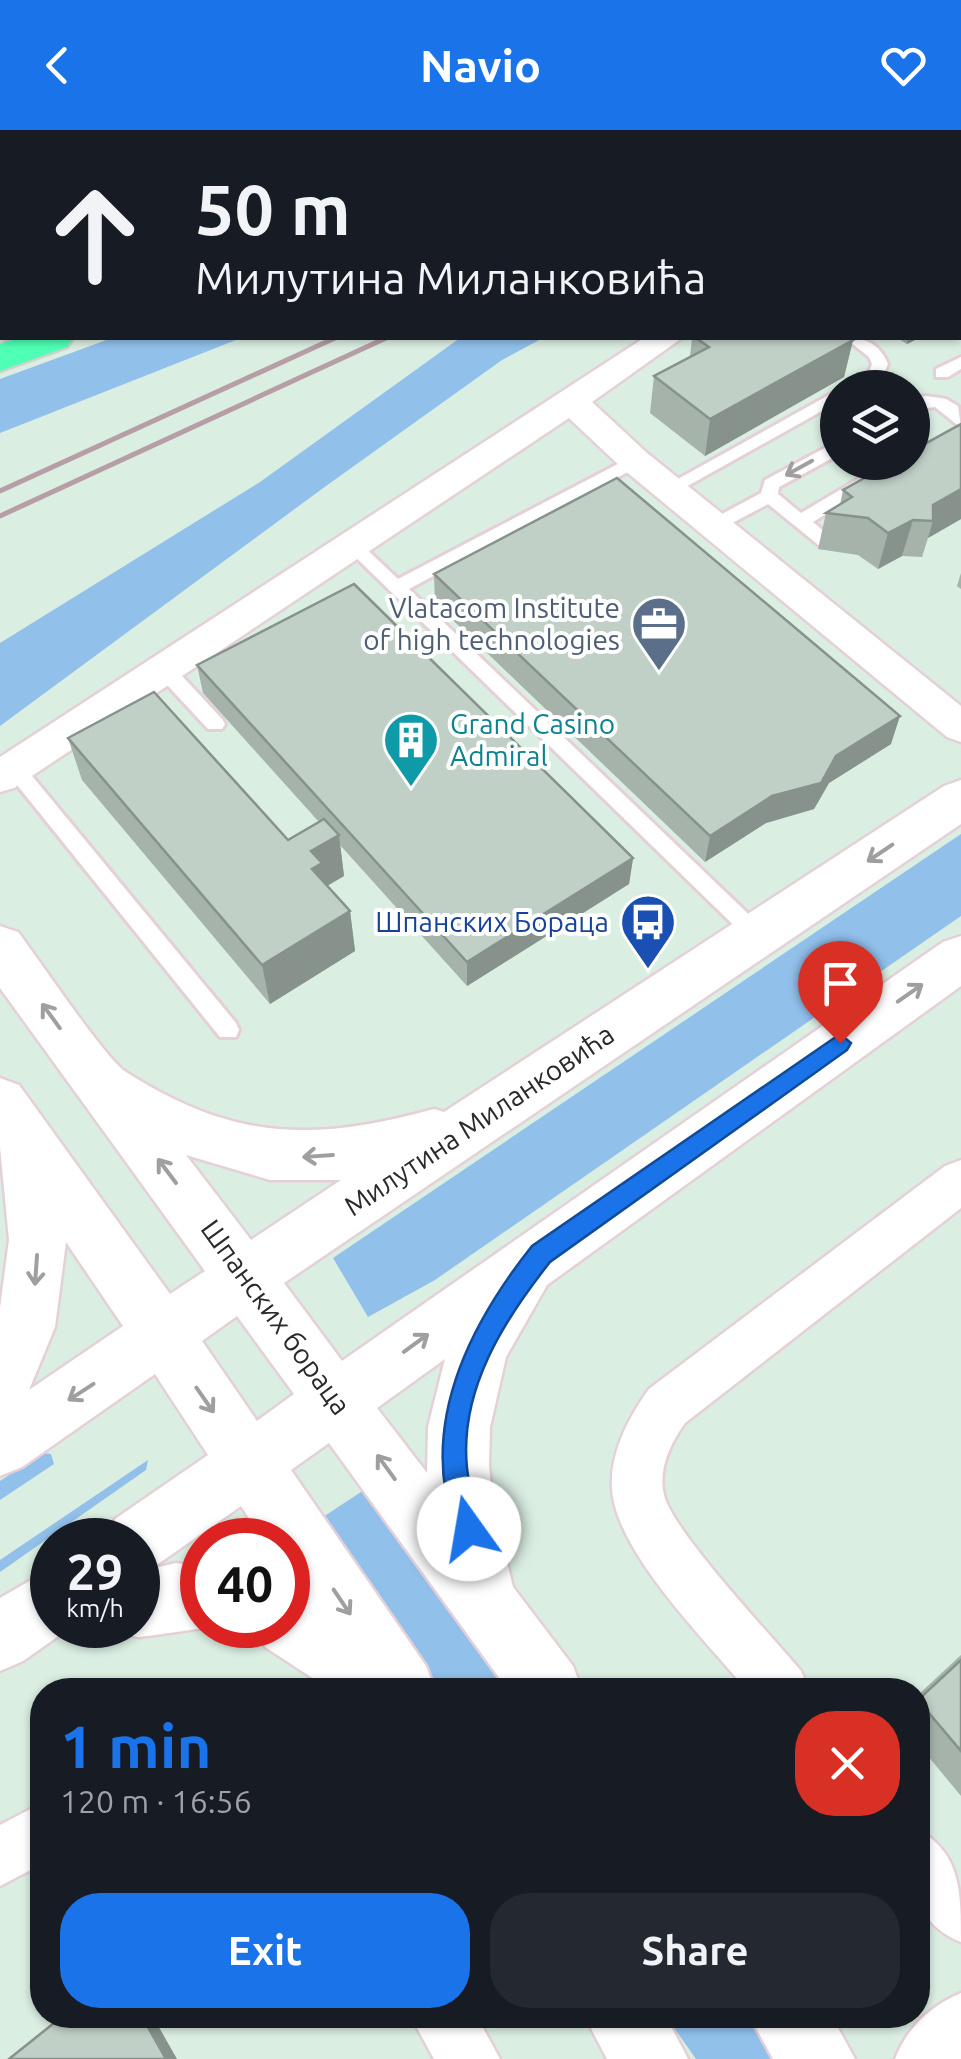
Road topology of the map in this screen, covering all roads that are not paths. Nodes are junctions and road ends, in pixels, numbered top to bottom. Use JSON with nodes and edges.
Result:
{"nodes":[{"id":1,"x":48,"y":340,"type":"edge"},
{"id":2,"x":663,"y":340,"type":"edge"},
{"id":3,"x":857,"y":340,"type":"edge"},
{"id":4,"x":0,"y":358,"type":"edge"},
{"id":5,"x":961,"y":362,"type":"edge"},
{"id":6,"x":878,"y":370,"type":"edge"},
{"id":7,"x":942,"y":373,"type":"dead end"},
{"id":8,"x":569,"y":399,"type":"junction"},
{"id":9,"x":930,"y":399,"type":"edge"},
{"id":10,"x":820,"y":406,"type":"edge"},
{"id":11,"x":961,"y":422,"type":"edge"},
{"id":12,"x":943,"y":438,"type":"edge"},
{"id":13,"x":820,"y":457,"type":"edge"},
{"id":14,"x":635,"y":461,"type":"junction"},
{"id":15,"x":871,"y":480,"type":"edge"},
{"id":16,"x":669,"y":488,"type":"junction"},
{"id":17,"x":770,"y":496,"type":"junction"},
{"id":18,"x":802,"y":521,"type":"junction"},
{"id":19,"x":715,"y":525,"type":"junction"},
{"id":20,"x":350,"y":543,"type":"junction"},
{"id":21,"x":827,"y":543,"type":"edge"},
{"id":22,"x":396,"y":588,"type":"junction"},
{"id":23,"x":164,"y":669,"type":"junction"},
{"id":24,"x":215,"y":724,"type":"dead end"},
{"id":25,"x":961,"y":727,"type":"edge"},
{"id":26,"x":8,"y":774,"type":"edge"},
{"id":27,"x":961,"y":799,"type":"edge"},
{"id":28,"x":757,"y":935,"type":"junction"},
{"id":29,"x":0,"y":947,"type":"edge"},
{"id":30,"x":961,"y":957,"type":"edge"},
{"id":31,"x":228,"y":1030,"type":"dead end"},
{"id":32,"x":101,"y":1084,"type":"junction"},
{"id":33,"x":481,"y":1118,"type":"junction"},
{"id":34,"x":13,"y":1120,"type":"edge"},
{"id":35,"x":961,"y":1180,"type":"edge"},
{"id":36,"x":541,"y":1254,"type":"junction"},
{"id":37,"x":247,"y":1277,"type":"junction"},
{"id":38,"x":161,"y":1336,"type":"junction"},
{"id":39,"x":0,"y":1386,"type":"edge"},
{"id":40,"x":336,"y":1399,"type":"junction"},
{"id":41,"x":0,"y":1446,"type":"edge"},
{"id":42,"x":248,"y":1464,"type":"junction"},
{"id":43,"x":160,"y":1526,"type":"edge"},
{"id":44,"x":30,"y":1617,"type":"edge"},
{"id":45,"x":30,"y":1629,"type":"edge"},
{"id":46,"x":505,"y":1631,"type":"junction"},
{"id":47,"x":310,"y":1638,"type":"edge"},
{"id":48,"x":0,"y":1639,"type":"edge"},
{"id":49,"x":372,"y":1678,"type":"edge"},
{"id":50,"x":394,"y":1678,"type":"edge"},
{"id":51,"x":540,"y":1678,"type":"edge"},
{"id":52,"x":772,"y":1678,"type":"edge"},
{"id":53,"x":30,"y":1839,"type":"edge"},
{"id":54,"x":0,"y":1857,"type":"edge"},
{"id":55,"x":930,"y":1874,"type":"edge"},
{"id":56,"x":961,"y":1913,"type":"edge"},
{"id":57,"x":961,"y":2023,"type":"edge"},
{"id":58,"x":449,"y":2028,"type":"edge"},
{"id":59,"x":630,"y":2028,"type":"edge"},
{"id":60,"x":795,"y":2028,"type":"edge"},
{"id":61,"x":470,"y":2059,"type":"edge"},
{"id":62,"x":651,"y":2059,"type":"edge"},
{"id":63,"x":818,"y":2059,"type":"edge"},
{"id":64,"x":925,"y":2059,"type":"edge"}],
"edges":[{"from":1,"to":4,"type":"main road"},
{"from":2,"to":8,"type":"street"},
{"from":3,"to":6,"type":"lane"},
{"from":5,"to":7,"type":"lane"},
{"from":8,"to":14,"type":"street"},
{"from":8,"to":20,"type":"street"},
{"from":9,"to":11,"type":"lane"},
{"from":10,"to":16,"type":"lane"},
{"from":11,"to":12,"type":"lane"},
{"from":13,"to":17,"type":"lane","one_way":true},
{"from":14,"to":16,"type":"street"},
{"from":14,"to":22,"type":"lane"},
{"from":15,"to":18,"type":"lane"},
{"from":16,"to":19,"type":"street"},
{"from":17,"to":18,"type":"lane"},
{"from":17,"to":19,"type":"lane"},
{"from":18,"to":21,"type":"lane"},
{"from":19,"to":25,"type":"street"},
{"from":20,"to":22,"type":"lane"},
{"from":20,"to":23,"type":"street"},
{"from":22,"to":28,"type":"lane"},
{"from":23,"to":24,"type":"lane"},
{"from":23,"to":26,"type":"street"},
{"from":26,"to":31,"type":"lane"},
{"from":27,"to":28,"type":"street","name":"Милутина Миланковића","one_way":true},
{"from":28,"to":33,"type":"street","name":"Милутина Миланковића"},
{"from":32,"to":29,"type":"street","name":"Шпанских бораца","one_way":true},
{"from":36,"to":30,"type":"street","one_way":true},
{"from":33,"to":32,"type":"street","one_way":true},
{"from":37,"to":32,"type":"street","name":"Шпанских бораца","one_way":true},
{"from":33,"to":37,"type":"street","name":"Милутина Миланковића"},
{"from":34,"to":38,"type":"street"},
{"from":34,"to":39,"type":"street","one_way":true},
{"from":35,"to":52,"type":"street"},
{"from":40,"to":36,"type":"street","one_way":true},
{"from":36,"to":46,"type":"street"},
{"from":37,"to":38,"type":"street","name":"Милутина Миланковића"},
{"from":37,"to":40,"type":"street","name":"Шпанских бораца"},
{"from":38,"to":41,"type":"street","name":"Милутина Миланковића","one_way":true},
{"from":38,"to":42,"type":"street","one_way":true},
{"from":40,"to":42,"type":"street"},
{"from":46,"to":40,"type":"street","name":"Шпанских бораца","one_way":true},
{"from":42,"to":43,"type":"street"},
{"from":42,"to":50,"type":"street","one_way":true},
{"from":44,"to":48,"type":"street"},
{"from":45,"to":48,"type":"street"},
{"from":46,"to":51,"type":"street","name":"Шпанских бораца"},
{"from":47,"to":49,"type":"street"},
{"from":53,"to":54,"type":"street"},
{"from":55,"to":56,"type":"street"},
{"from":57,"to":64,"type":"street"},
{"from":58,"to":61,"type":"street"},
{"from":59,"to":62,"type":"street"},
{"from":60,"to":63,"type":"street"}]}
